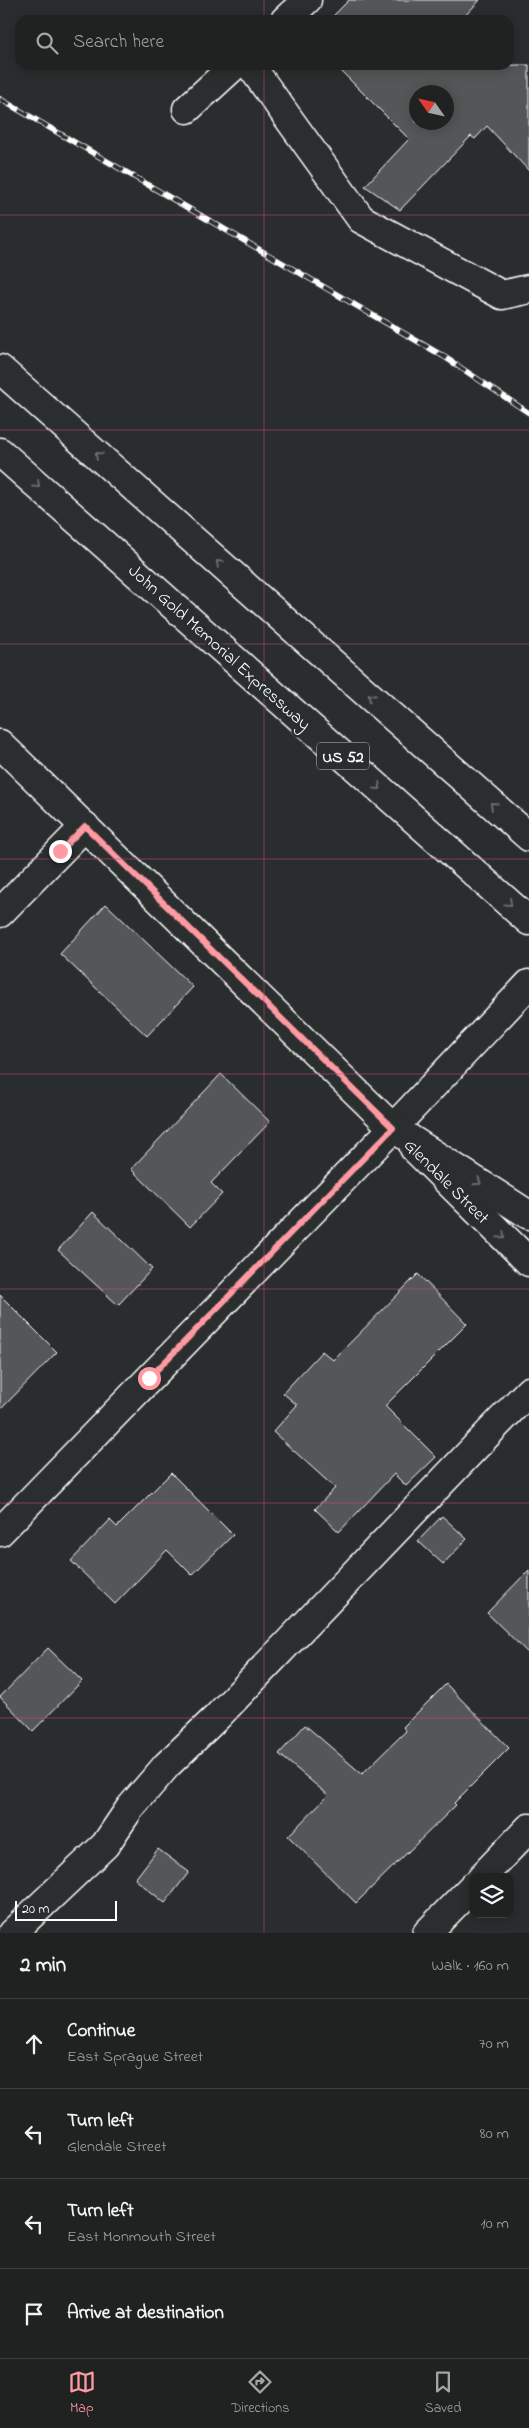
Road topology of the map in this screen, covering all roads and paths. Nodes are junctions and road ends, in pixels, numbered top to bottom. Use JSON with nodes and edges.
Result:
{"nodes":[{"id":1,"x":307,"y":0,"type":"edge"},
{"id":2,"x":290,"y":15,"type":"edge"},
{"id":3,"x":230,"y":70,"type":"edge"},
{"id":4,"x":254,"y":70,"type":"edge"},
{"id":5,"x":187,"y":109,"type":"dead end"},
{"id":6,"x":529,"y":289,"type":"edge"},
{"id":7,"x":0,"y":368,"type":"edge"},
{"id":8,"x":0,"y":452,"type":"edge"},
{"id":9,"x":0,"y":744,"type":"edge"},
{"id":10,"x":85,"y":826,"type":"junction"},
{"id":11,"x":529,"y":837,"type":"edge"},
{"id":12,"x":0,"y":913,"type":"edge"},
{"id":13,"x":529,"y":921,"type":"edge"},
{"id":14,"x":529,"y":984,"type":"edge"},
{"id":15,"x":393,"y":1128,"type":"junction"},
{"id":16,"x":529,"y":1215,"type":"edge"},
{"id":17,"x":529,"y":1262,"type":"edge"},
{"id":18,"x":529,"y":1391,"type":"edge"},
{"id":19,"x":0,"y":1532,"type":"edge"},
{"id":20,"x":529,"y":1828,"type":"edge"},
{"id":21,"x":486,"y":1873,"type":"edge"},
{"id":22,"x":469,"y":1890,"type":"edge"},
{"id":23,"x":12,"y":1933,"type":"edge"},
{"id":24,"x":427,"y":1933,"type":"edge"}],
"edges":[{"from":1,"to":2,"type":"main road"},
{"from":3,"to":5,"type":"main road"},
{"from":4,"to":6,"type":"main road"},
{"from":11,"to":7,"type":"main road","one_way":true},
{"from":8,"to":13,"type":"main road","name":"John Gold Memorial Expressway","number":"US 52","one_way":true},
{"from":9,"to":10,"type":"main road","name":"Glendale Street"},
{"from":10,"to":12,"type":"main road"},
{"from":10,"to":15,"type":"main road","name":"Glendale Street"},
{"from":14,"to":15,"type":"main road"},
{"from":15,"to":16,"type":"main road","one_way":true},
{"from":15,"to":17,"type":"main road","name":"Glendale Street","one_way":true},
{"from":15,"to":19,"type":"main road"},
{"from":18,"to":23,"type":"main road"},
{"from":20,"to":21,"type":"main road"},
{"from":22,"to":24,"type":"main road"}]}
